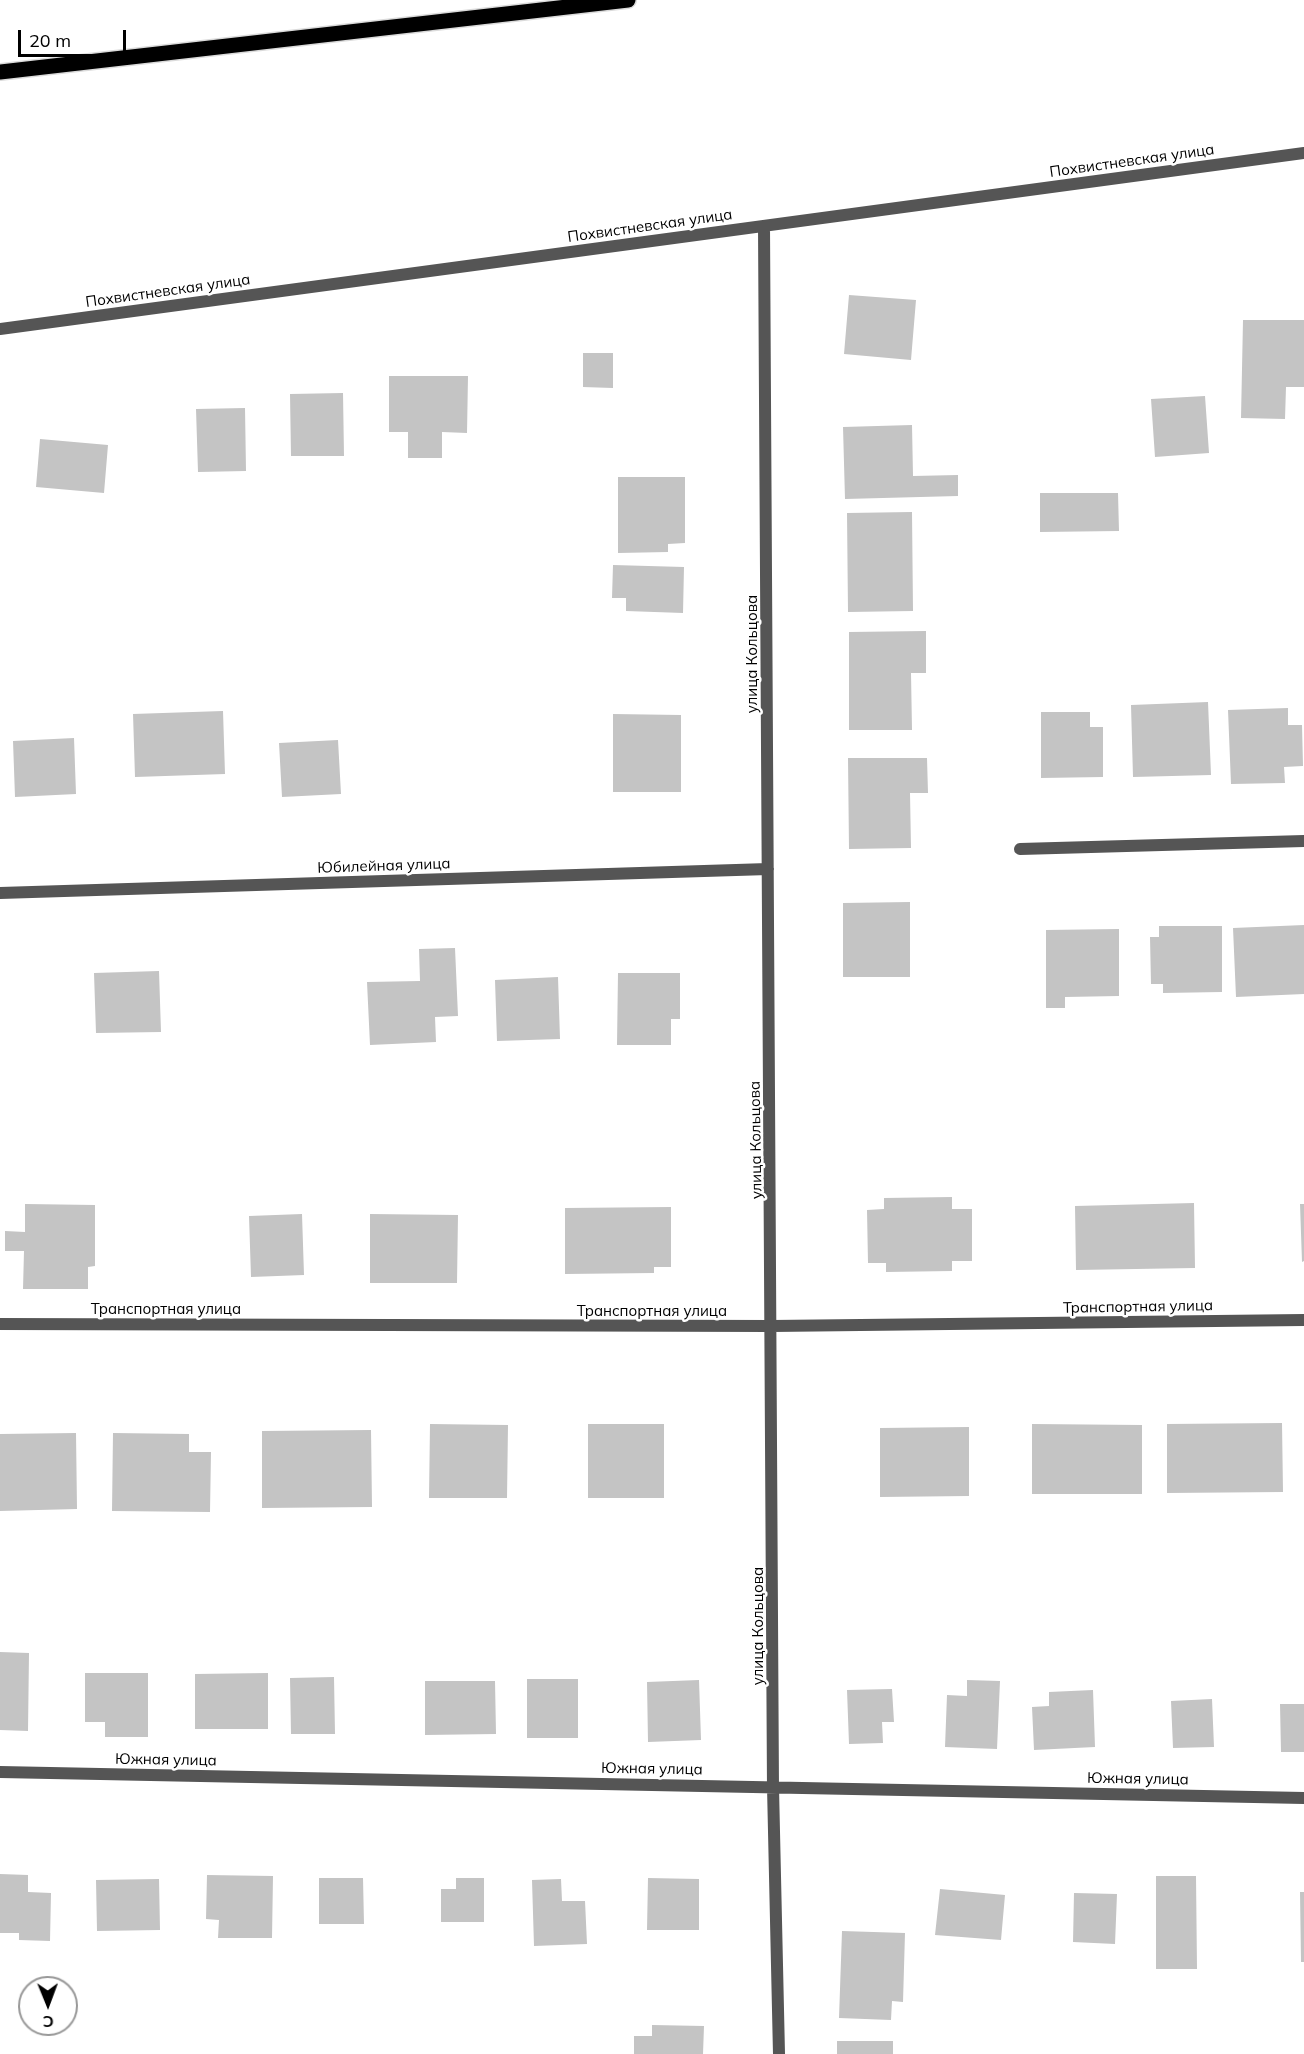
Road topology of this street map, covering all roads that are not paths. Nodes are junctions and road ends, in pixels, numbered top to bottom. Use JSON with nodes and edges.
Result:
{"nodes":[{"id":1,"x":628,"y":0,"type":"edge"},
{"id":2,"x":0,"y":72,"type":"edge"},
{"id":3,"x":1304,"y":153,"type":"edge"},
{"id":4,"x":764,"y":226,"type":"junction"},
{"id":5,"x":0,"y":329,"type":"edge"},
{"id":6,"x":1304,"y":841,"type":"edge"},
{"id":7,"x":1020,"y":849,"type":"dead end"},
{"id":8,"x":768,"y":869,"type":"junction"},
{"id":9,"x":0,"y":893,"type":"edge"},
{"id":10,"x":1304,"y":1320,"type":"edge"},
{"id":11,"x":0,"y":1324,"type":"edge"},
{"id":12,"x":772,"y":1326,"type":"junction"},
{"id":13,"x":0,"y":1772,"type":"edge"},
{"id":14,"x":773,"y":1786,"type":"junction"},
{"id":15,"x":1304,"y":1798,"type":"edge"},
{"id":16,"x":779,"y":2054,"type":"edge"}],
"edges":[{"from":1,"to":2,"type":"main road"},
{"from":3,"to":4,"type":"street","name":"Похвистневская улица"},
{"from":4,"to":5,"type":"street","name":"Похвистневская улица"},
{"from":4,"to":8,"type":"street","name":"улица Кольцова"},
{"from":6,"to":7,"type":"street"},
{"from":8,"to":9,"type":"street","name":"Юбилейная улица"},
{"from":8,"to":12,"type":"street","name":"улица Кольцова"},
{"from":10,"to":12,"type":"street","name":"Транспортная улица"},
{"from":11,"to":12,"type":"street","name":"Транспортная улица"},
{"from":12,"to":14,"type":"street","name":"улица Кольцова"},
{"from":13,"to":14,"type":"street","name":"Южная улица"},
{"from":14,"to":15,"type":"street","name":"Южная улица"},
{"from":14,"to":16,"type":"street","name":"улица Кольцова"}]}
